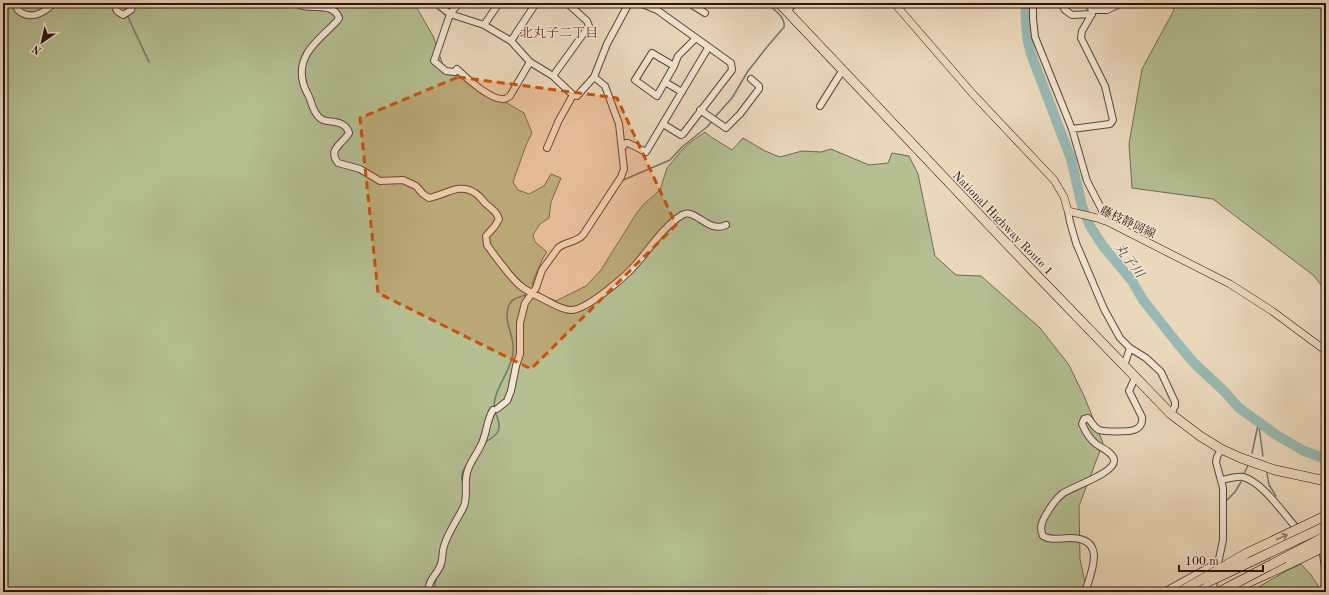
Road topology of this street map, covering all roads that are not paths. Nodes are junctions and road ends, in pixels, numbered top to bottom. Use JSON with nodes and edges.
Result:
{"nodes":[{"id":1,"x":15,"y":3,"type":"edge"},
{"id":2,"x":54,"y":3,"type":"edge"},
{"id":3,"x":114,"y":3,"type":"edge"},
{"id":4,"x":133,"y":3,"type":"edge"},
{"id":5,"x":296,"y":3,"type":"edge"},
{"id":6,"x":436,"y":3,"type":"edge"},
{"id":7,"x":459,"y":3,"type":"edge"},
{"id":8,"x":499,"y":3,"type":"edge"},
{"id":9,"x":536,"y":3,"type":"edge"},
{"id":10,"x":629,"y":3,"type":"edge"},
{"id":11,"x":640,"y":3,"type":"edge"},
{"id":12,"x":689,"y":3,"type":"edge"},
{"id":13,"x":779,"y":3,"type":"edge"},
{"id":14,"x":794,"y":3,"type":"edge"},
{"id":15,"x":894,"y":3,"type":"edge"},
{"id":16,"x":1033,"y":3,"type":"edge"},
{"id":17,"x":1061,"y":3,"type":"edge"},
{"id":18,"x":1087,"y":3,"type":"edge"},
{"id":19,"x":1122,"y":3,"type":"edge"},
{"id":20,"x":572,"y":4,"type":"edge"},
{"id":21,"x":787,"y":12,"type":"junction"},
{"id":22,"x":1092,"y":12,"type":"junction"},
{"id":23,"x":705,"y":13,"type":"dead end"},
{"id":24,"x":450,"y":14,"type":"junction"},
{"id":25,"x":484,"y":25,"type":"junction"},
{"id":26,"x":695,"y":38,"type":"junction"},
{"id":27,"x":511,"y":41,"type":"junction"},
{"id":28,"x":708,"y":48,"type":"junction"},
{"id":29,"x":530,"y":62,"type":"junction"},
{"id":30,"x":674,"y":66,"type":"junction"},
{"id":31,"x":842,"y":71,"type":"junction"},
{"id":32,"x":553,"y":76,"type":"junction"},
{"id":33,"x":594,"y":77,"type":"junction"},
{"id":34,"x":751,"y":79,"type":"dead end"},
{"id":35,"x":665,"y":82,"type":"junction"},
{"id":36,"x":682,"y":92,"type":"junction"},
{"id":37,"x":573,"y":95,"type":"junction"},
{"id":38,"x":820,"y":106,"type":"dead end"},
{"id":39,"x":700,"y":110,"type":"junction"},
{"id":40,"x":663,"y":124,"type":"junction"},
{"id":41,"x":1072,"y":129,"type":"junction"},
{"id":42,"x":547,"y":148,"type":"dead end"},
{"id":43,"x":622,"y":148,"type":"junction"},
{"id":44,"x":1068,"y":211,"type":"junction"},
{"id":45,"x":1100,"y":219,"type":"junction"},
{"id":46,"x":726,"y":225,"type":"dead end"},
{"id":47,"x":533,"y":293,"type":"junction"},
{"id":48,"x":1130,"y":348,"type":"junction"},
{"id":49,"x":1326,"y":351,"type":"edge"},
{"id":50,"x":1124,"y":366,"type":"junction"},
{"id":51,"x":1135,"y":378,"type":"junction"},
{"id":52,"x":1171,"y":414,"type":"junction"},
{"id":53,"x":1221,"y":449,"type":"junction"},
{"id":54,"x":1300,"y":476,"type":"junction"},
{"id":55,"x":1326,"y":476,"type":"edge"},
{"id":56,"x":1222,"y":480,"type":"junction"},
{"id":57,"x":1326,"y":481,"type":"edge"},
{"id":58,"x":1326,"y":485,"type":"edge"},
{"id":59,"x":1325,"y":520,"type":"edge"},
{"id":60,"x":1326,"y":536,"type":"edge"},
{"id":61,"x":1325,"y":551,"type":"edge"},
{"id":62,"x":1217,"y":564,"type":"junction"},
{"id":63,"x":1326,"y":574,"type":"edge"},
{"id":64,"x":429,"y":592,"type":"edge"},
{"id":65,"x":1085,"y":592,"type":"edge"},
{"id":66,"x":1164,"y":592,"type":"edge"},
{"id":67,"x":1180,"y":592,"type":"edge"},
{"id":68,"x":1187,"y":592,"type":"edge"},
{"id":69,"x":1212,"y":592,"type":"edge"},
{"id":70,"x":1219,"y":592,"type":"edge"},
{"id":71,"x":1228,"y":592,"type":"edge"}],
"edges":[{"from":1,"to":2,"type":"street"},
{"from":3,"to":4,"type":"street"},
{"from":5,"to":47,"type":"street"},
{"from":6,"to":24,"type":"street"},
{"from":7,"to":24,"type":"street"},
{"from":8,"to":25,"type":"street"},
{"from":9,"to":27,"type":"street"},
{"from":10,"to":33,"type":"street"},
{"from":11,"to":26,"type":"street"},
{"from":12,"to":23,"type":"street"},
{"from":13,"to":21,"type":"highway","name":"National Highway Route 1"},
{"from":14,"to":21,"type":"street"},
{"from":15,"to":44,"type":"main road"},
{"from":16,"to":41,"type":"street"},
{"from":17,"to":22,"type":"street"},
{"from":18,"to":22,"type":"street"},
{"from":19,"to":22,"type":"street"},
{"from":20,"to":32,"type":"street"},
{"from":21,"to":31,"type":"highway","name":"National Highway Route 1"},
{"from":22,"to":41,"type":"street"},
{"from":24,"to":25,"type":"street"},
{"from":24,"to":29,"type":"street"},
{"from":25,"to":27,"type":"street"},
{"from":26,"to":28,"type":"street"},
{"from":26,"to":30,"type":"street"},
{"from":27,"to":29,"type":"street"},
{"from":28,"to":36,"type":"street"},
{"from":28,"to":39,"type":"street"},
{"from":29,"to":32,"type":"street"},
{"from":30,"to":35,"type":"street"},
{"from":30,"to":35,"type":"street"},
{"from":31,"to":38,"type":"street"},
{"from":31,"to":50,"type":"highway","name":"National Highway Route 1"},
{"from":32,"to":37,"type":"street"},
{"from":33,"to":37,"type":"street"},
{"from":33,"to":43,"type":"street"},
{"from":34,"to":39,"type":"street"},
{"from":35,"to":36,"type":"street"},
{"from":36,"to":40,"type":"street"},
{"from":37,"to":42,"type":"street"},
{"from":39,"to":40,"type":"street"},
{"from":40,"to":43,"type":"street"},
{"from":41,"to":45,"type":"street"},
{"from":43,"to":47,"type":"street"},
{"from":44,"to":45,"type":"main road","name":"藤枝静岡線"},
{"from":44,"to":48,"type":"street"},
{"from":45,"to":49,"type":"main road","name":"藤枝静岡線"},
{"from":46,"to":47,"type":"street"},
{"from":47,"to":64,"type":"street"},
{"from":48,"to":50,"type":"street"},
{"from":48,"to":52,"type":"street"},
{"from":50,"to":51,"type":"highway","name":"National Highway Route 1"},
{"from":51,"to":52,"type":"highway","name":"National Highway Route 1"},
{"from":51,"to":65,"type":"street"},
{"from":52,"to":53,"type":"highway","name":"National Highway Route 1"},
{"from":53,"to":54,"type":"highway","name":"National Highway Route 1"},
{"from":53,"to":55,"type":"highway","name":"National Highway Route 1"},
{"from":53,"to":56,"type":"street"},
{"from":54,"to":57,"type":"highway","name":"National Highway Route 1"},
{"from":54,"to":58,"type":"highway"},
{"from":56,"to":61,"type":"street"},
{"from":56,"to":62,"type":"street"},
{"from":67,"to":59,"type":"highway","one_way":true,"bridge":true},
{"from":59,"to":68,"type":"highway","bridge":true},
{"from":60,"to":70,"type":"highway","bridge":true},
{"from":61,"to":63,"type":"street"},
{"from":61,"to":71,"type":"highway","bridge":true},
{"from":62,"to":66,"type":"street"},
{"from":62,"to":69,"type":"street"}]}
